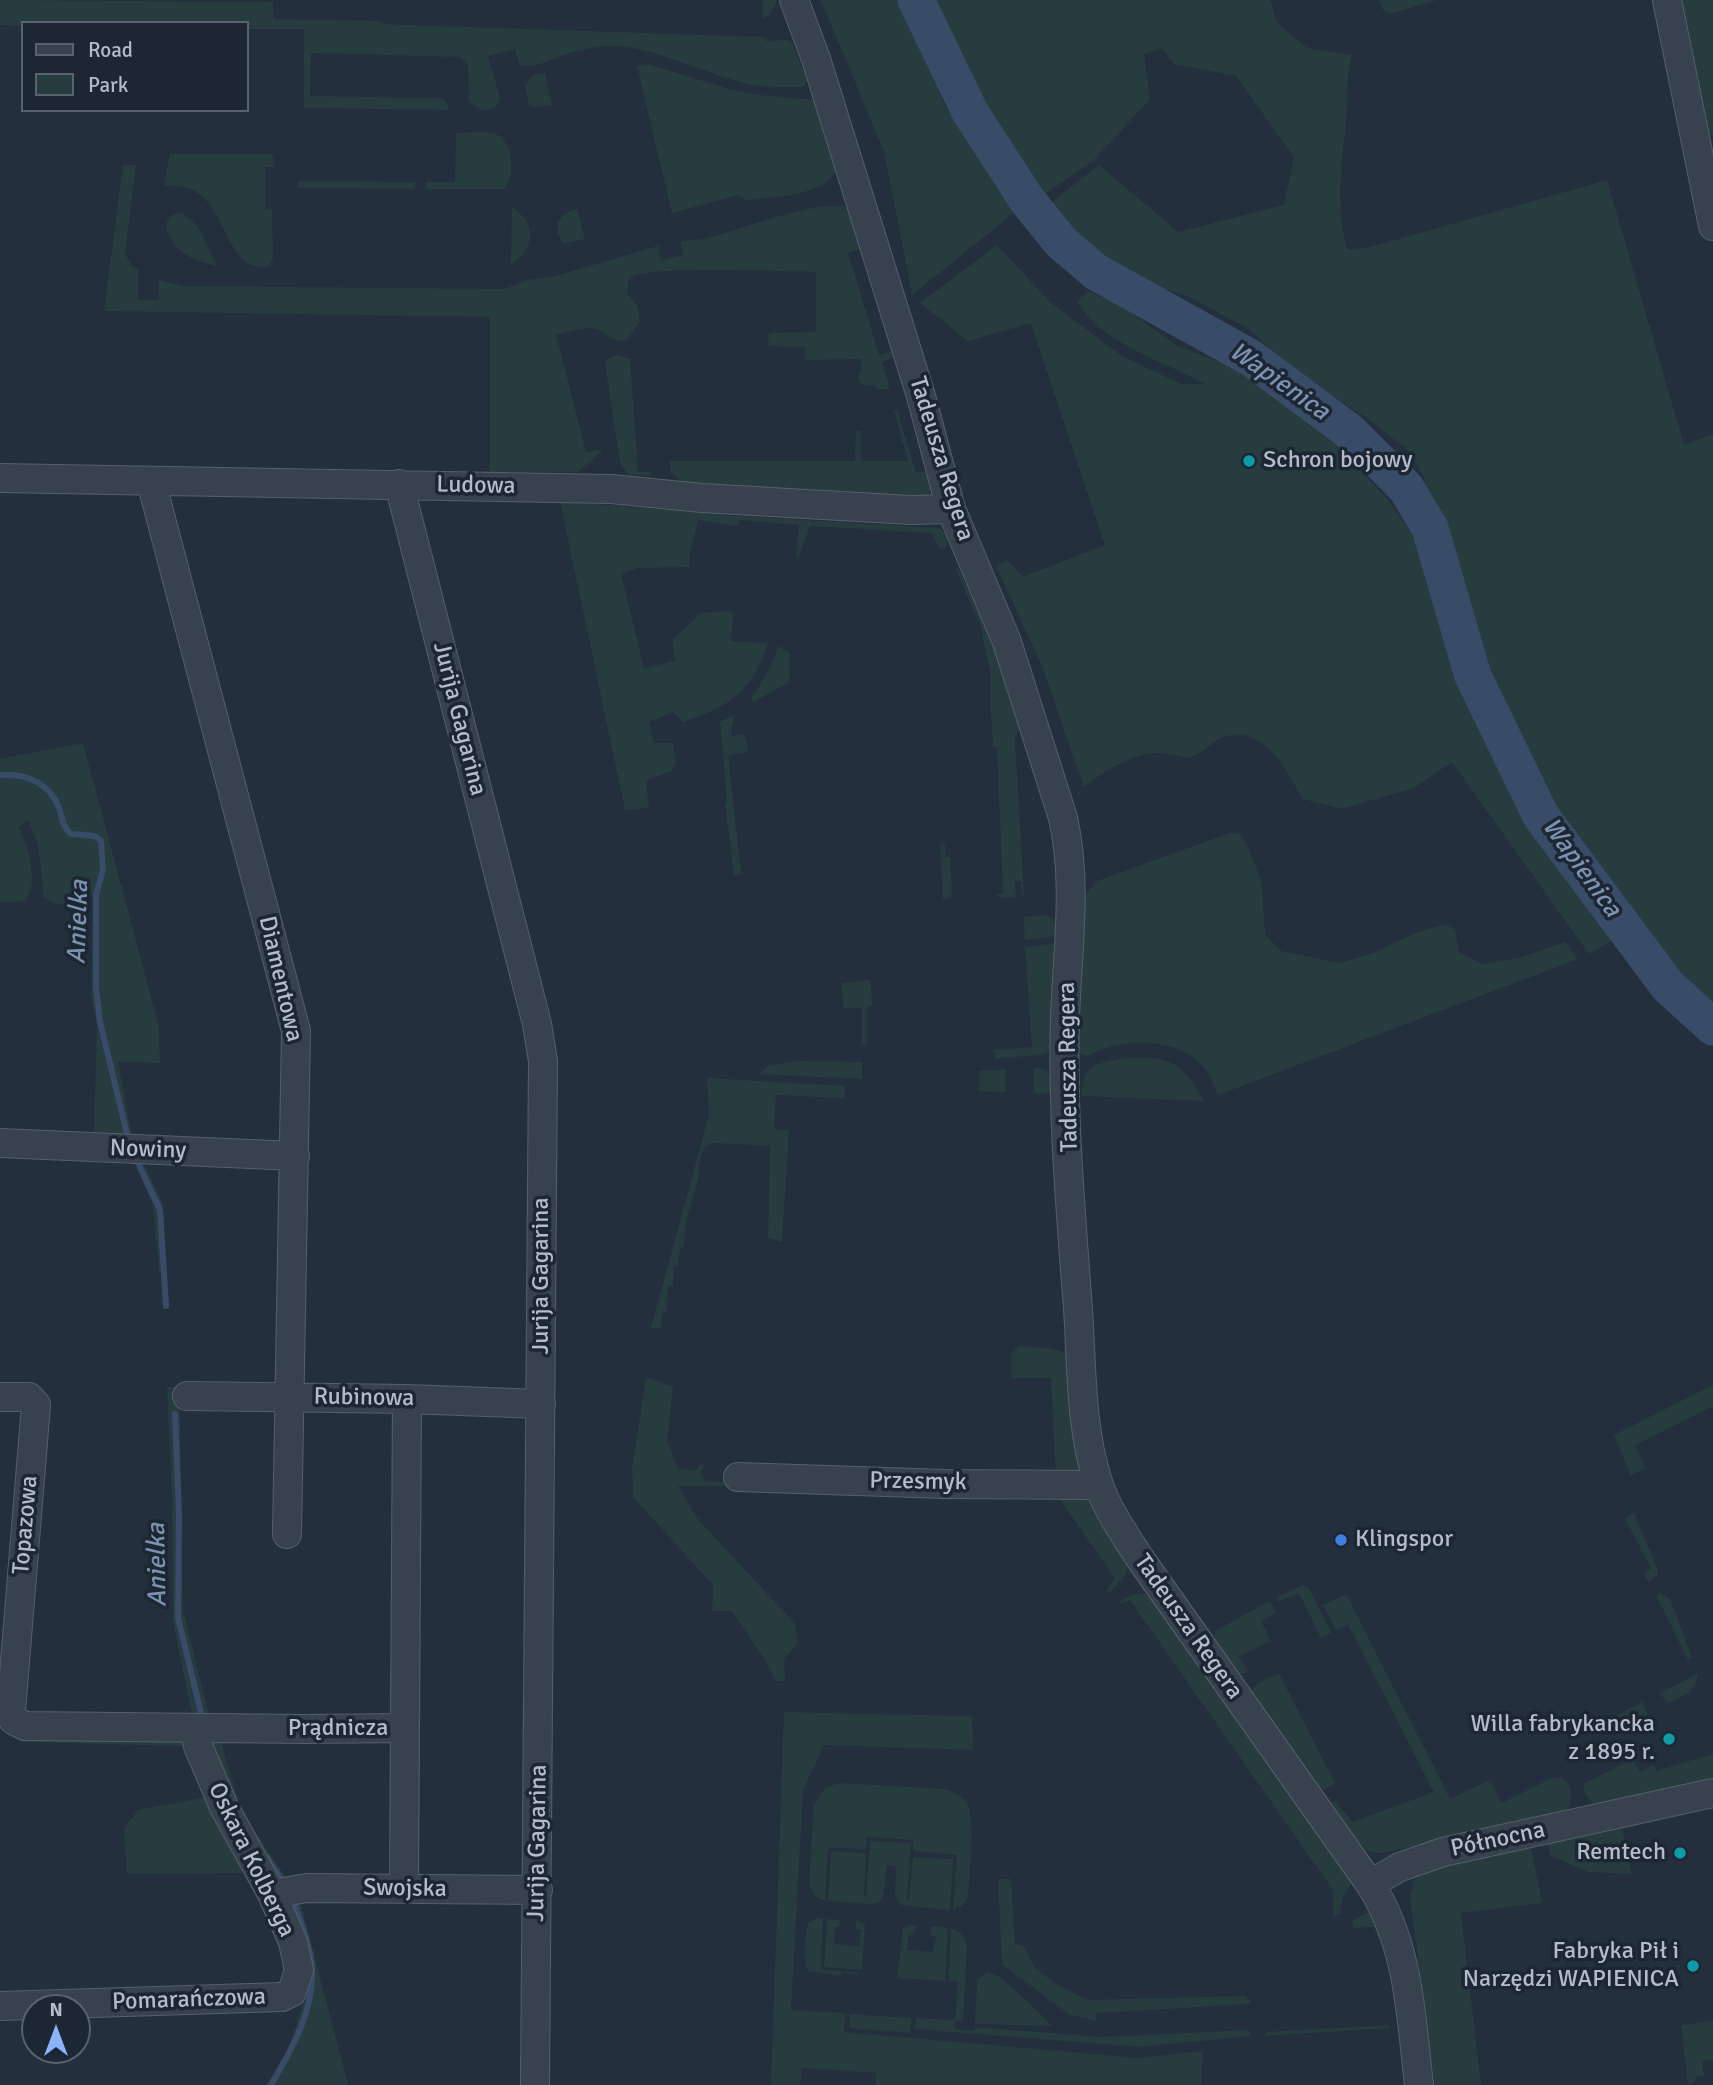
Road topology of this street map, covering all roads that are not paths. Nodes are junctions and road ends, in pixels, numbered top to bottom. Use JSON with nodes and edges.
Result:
{"nodes":[{"id":1,"x":794,"y":0,"type":"edge"},
{"id":2,"x":1667,"y":0,"type":"edge"},
{"id":3,"x":1713,"y":226,"type":"edge"},
{"id":4,"x":0,"y":478,"type":"edge"},
{"id":5,"x":150,"y":481,"type":"junction"},
{"id":6,"x":400,"y":484,"type":"junction"},
{"id":7,"x":951,"y":509,"type":"junction"},
{"id":8,"x":0,"y":1143,"type":"edge"},
{"id":9,"x":295,"y":1156,"type":"junction"},
{"id":10,"x":187,"y":1396,"type":"dead end"},
{"id":11,"x":0,"y":1397,"type":"edge"},
{"id":12,"x":291,"y":1397,"type":"junction"},
{"id":13,"x":407,"y":1399,"type":"junction"},
{"id":14,"x":541,"y":1404,"type":"junction"},
{"id":15,"x":738,"y":1477,"type":"dead end"},
{"id":16,"x":1099,"y":1485,"type":"junction"},
{"id":17,"x":287,"y":1534,"type":"dead end"},
{"id":18,"x":7,"y":1674,"type":"edge"},
{"id":19,"x":25,"y":1726,"type":"joint"},
{"id":20,"x":195,"y":1728,"type":"junction"},
{"id":21,"x":405,"y":1728,"type":"junction"},
{"id":22,"x":1713,"y":1793,"type":"edge"},
{"id":23,"x":1370,"y":1884,"type":"junction"},
{"id":24,"x":404,"y":1888,"type":"junction"},
{"id":25,"x":538,"y":1890,"type":"junction"},
{"id":26,"x":272,"y":1894,"type":"junction"},
{"id":27,"x":292,"y":1992,"type":"joint"},
{"id":28,"x":0,"y":2006,"type":"edge"},
{"id":29,"x":535,"y":2085,"type":"edge"},
{"id":30,"x":1419,"y":2085,"type":"edge"}],
"edges":[{"from":1,"to":7,"type":"street","name":"Tadeusza Regera"},
{"from":2,"to":3,"type":"street"},
{"from":4,"to":5,"type":"street","name":"Ludowa"},
{"from":5,"to":6,"type":"street","name":"Ludowa"},
{"from":5,"to":9,"type":"street","name":"Diamentowa"},
{"from":6,"to":7,"type":"street","name":"Ludowa"},
{"from":6,"to":14,"type":"street","name":"Jurija Gagarina"},
{"from":7,"to":16,"type":"street","name":"Tadeusza Regera"},
{"from":8,"to":9,"type":"street","name":"Nowiny"},
{"from":9,"to":12,"type":"street","name":"Diamentowa"},
{"from":10,"to":12,"type":"street","name":"Rubinowa"},
{"from":11,"to":18,"type":"street","name":"Topazowa"},
{"from":12,"to":13,"type":"street","name":"Rubinowa"},
{"from":12,"to":17,"type":"street","name":"Diamentowa"},
{"from":13,"to":14,"type":"street","name":"Rubinowa"},
{"from":13,"to":21,"type":"street","name":"Prądnicza"},
{"from":14,"to":25,"type":"street","name":"Jurija Gagarina"},
{"from":15,"to":16,"type":"street","name":"Przesmyk"},
{"from":16,"to":23,"type":"street","name":"Tadeusza Regera"},
{"from":18,"to":19,"type":"street","name":"Topazowa"},
{"from":19,"to":20,"type":"street","name":"Prądnicza"},
{"from":20,"to":21,"type":"street","name":"Prądnicza"},
{"from":20,"to":26,"type":"street","name":"Oskara Kolberga"},
{"from":21,"to":24,"type":"street"},
{"from":22,"to":23,"type":"street","name":"Północna"},
{"from":23,"to":30,"type":"street","name":"Tadeusza Regera"},
{"from":24,"to":25,"type":"street","name":"Swojska"},
{"from":24,"to":26,"type":"street","name":"Swojska"},
{"from":25,"to":29,"type":"street","name":"Jurija Gagarina"},
{"from":26,"to":27,"type":"street","name":"Oskara Kolberga"},
{"from":27,"to":28,"type":"street","name":"Pomarańczowa"}]}
